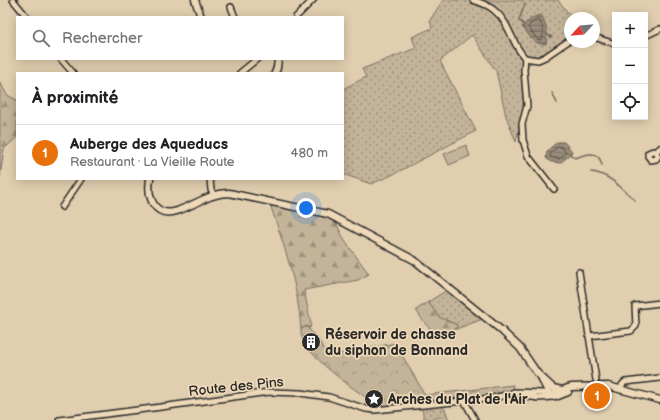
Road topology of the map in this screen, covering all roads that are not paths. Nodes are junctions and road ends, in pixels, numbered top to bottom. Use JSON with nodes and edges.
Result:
{"nodes":[{"id":1,"x":13,"y":0,"type":"edge"},
{"id":2,"x":195,"y":0,"type":"edge"},
{"id":3,"x":313,"y":0,"type":"edge"},
{"id":4,"x":473,"y":0,"type":"edge"},
{"id":5,"x":231,"y":7,"type":"dead end"},
{"id":6,"x":26,"y":16,"type":"edge"},
{"id":7,"x":201,"y":16,"type":"edge"},
{"id":8,"x":235,"y":16,"type":"edge"},
{"id":9,"x":297,"y":16,"type":"edge"},
{"id":10,"x":660,"y":29,"type":"edge"},
{"id":11,"x":648,"y":35,"type":"edge"},
{"id":12,"x":600,"y":39,"type":"edge"},
{"id":13,"x":612,"y":43,"type":"edge"},
{"id":14,"x":564,"y":44,"type":"edge"},
{"id":15,"x":525,"y":58,"type":"junction"},
{"id":16,"x":61,"y":60,"type":"edge"},
{"id":17,"x":256,"y":60,"type":"edge"},
{"id":18,"x":278,"y":60,"type":"edge"},
{"id":19,"x":72,"y":72,"type":"edge"},
{"id":20,"x":241,"y":72,"type":"edge"},
{"id":21,"x":275,"y":72,"type":"edge"},
{"id":22,"x":80,"y":180,"type":"edge"},
{"id":23,"x":150,"y":180,"type":"edge"},
{"id":24,"x":210,"y":180,"type":"edge"},
{"id":25,"x":554,"y":189,"type":"dead end"},
{"id":26,"x":214,"y":195,"type":"junction"},
{"id":27,"x":62,"y":207,"type":"dead end"},
{"id":28,"x":579,"y":272,"type":"dead end"},
{"id":29,"x":660,"y":303,"type":"edge"},
{"id":30,"x":589,"y":336,"type":"junction"},
{"id":31,"x":537,"y":373,"type":"junction"},
{"id":32,"x":660,"y":378,"type":"edge"},
{"id":33,"x":596,"y":383,"type":"junction"},
{"id":34,"x":553,"y":388,"type":"junction"},
{"id":35,"x":579,"y":388,"type":"junction"},
{"id":36,"x":544,"y":390,"type":"junction"},
{"id":37,"x":562,"y":390,"type":"junction"},
{"id":38,"x":621,"y":390,"type":"junction"},
{"id":39,"x":510,"y":394,"type":"junction"},
{"id":40,"x":550,"y":395,"type":"junction"},
{"id":41,"x":558,"y":396,"type":"junction"},
{"id":42,"x":538,"y":398,"type":"junction"},
{"id":43,"x":660,"y":400,"type":"edge"},
{"id":44,"x":465,"y":402,"type":"junction"},
{"id":45,"x":59,"y":420,"type":"edge"},
{"id":46,"x":474,"y":420,"type":"edge"}],
"edges":[{"from":1,"to":6,"type":"street"},
{"from":2,"to":7,"type":"main road"},
{"from":3,"to":9,"type":"street"},
{"from":4,"to":15,"type":"street"},
{"from":5,"to":8,"type":"street"},
{"from":10,"to":11,"type":"street"},
{"from":12,"to":13,"type":"street"},
{"from":14,"to":15,"type":"street"},
{"from":15,"to":25,"type":"street"},
{"from":16,"to":19,"type":"street"},
{"from":17,"to":20,"type":"street"},
{"from":18,"to":21,"type":"main road"},
{"from":22,"to":27,"type":"street"},
{"from":23,"to":26,"type":"main road"},
{"from":24,"to":26,"type":"street"},
{"from":26,"to":31,"type":"main road"},
{"from":28,"to":30,"type":"street"},
{"from":29,"to":30,"type":"street"},
{"from":30,"to":33,"type":"street"},
{"from":31,"to":34,"type":"main road"},
{"from":31,"to":36,"type":"main road"},
{"from":32,"to":38,"type":"street"},
{"from":33,"to":35,"type":"main road"},
{"from":33,"to":38,"type":"main road"},
{"from":34,"to":37,"type":"main road"},
{"from":34,"to":40,"type":"street"},
{"from":35,"to":37,"type":"main road"},
{"from":35,"to":41,"type":"main road"},
{"from":36,"to":39,"type":"street","name":"Route des Pins"},
{"from":36,"to":40,"type":"main road"},
{"from":37,"to":40,"type":"street","name":"Route des Pins"},
{"from":38,"to":43,"type":"main road"},
{"from":39,"to":42,"type":"street","name":"Route des Pins"},
{"from":39,"to":44,"type":"street","name":"Route des Pins"},
{"from":40,"to":41,"type":"main road"},
{"from":40,"to":42,"type":"street","name":"Route des Pins"},
{"from":41,"to":42,"type":"street","name":"Route des Pins"},
{"from":44,"to":45,"type":"street","name":"Route des Pins"},
{"from":44,"to":46,"type":"street"}]}
